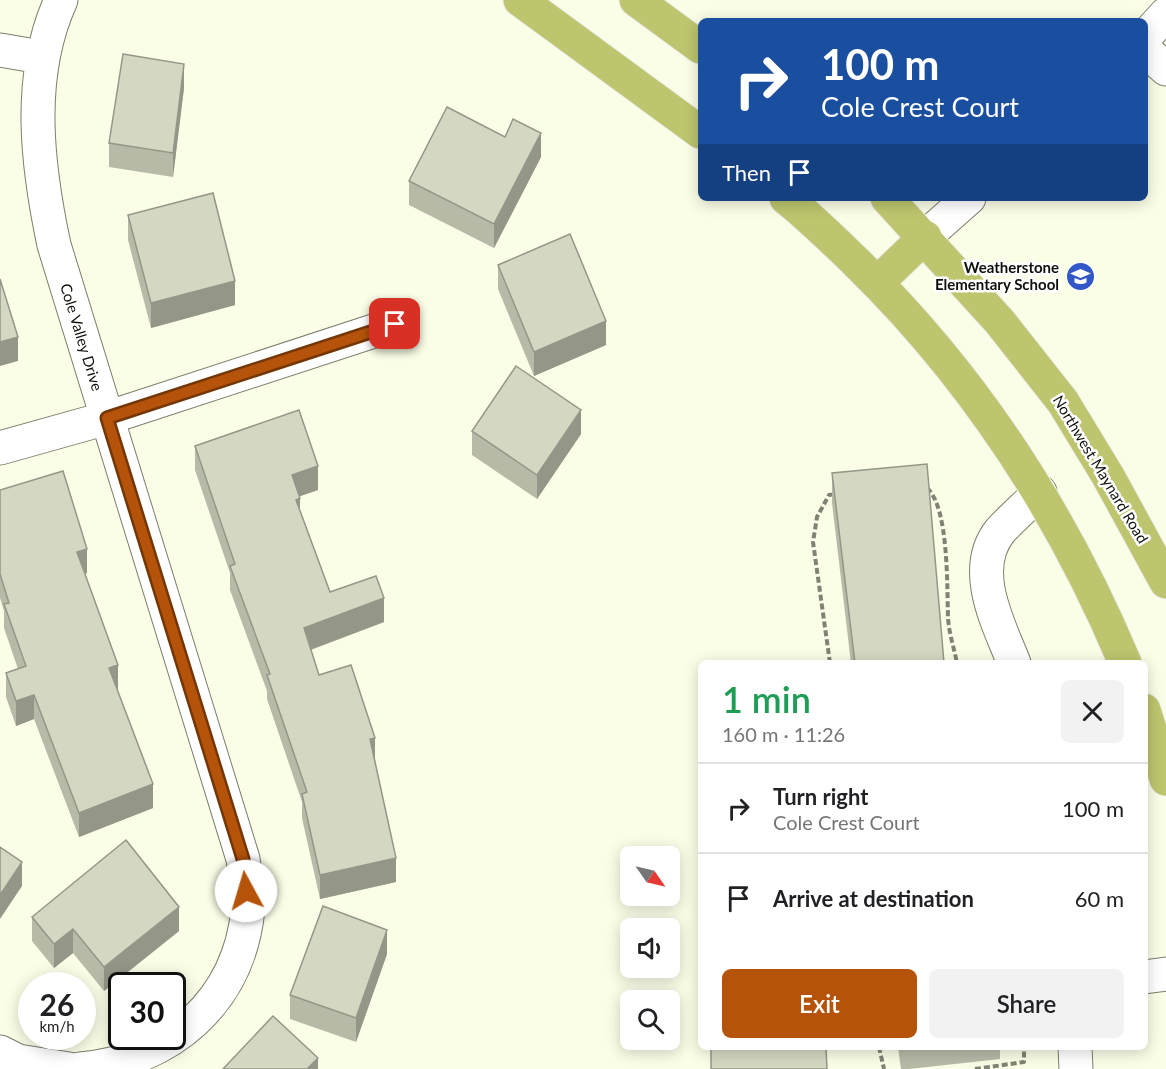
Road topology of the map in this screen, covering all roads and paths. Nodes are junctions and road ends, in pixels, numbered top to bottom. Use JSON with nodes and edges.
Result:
{"nodes":[{"id":1,"x":61,"y":0,"type":"edge"},
{"id":2,"x":520,"y":0,"type":"edge"},
{"id":3,"x":636,"y":0,"type":"edge"},
{"id":4,"x":1166,"y":14,"type":"edge"},
{"id":5,"x":1148,"y":34,"type":"edge"},
{"id":6,"x":698,"y":46,"type":"edge"},
{"id":7,"x":0,"y":50,"type":"edge"},
{"id":8,"x":1148,"y":53,"type":"edge"},
{"id":9,"x":42,"y":57,"type":"junction"},
{"id":10,"x":1166,"y":69,"type":"edge"},
{"id":11,"x":698,"y":131,"type":"edge"},
{"id":12,"x":789,"y":201,"type":"edge"},
{"id":13,"x":890,"y":201,"type":"edge"},
{"id":14,"x":966,"y":201,"type":"edge"},
{"id":15,"x":925,"y":237,"type":"junction"},
{"id":16,"x":877,"y":283,"type":"junction"},
{"id":17,"x":395,"y":324,"type":"dead end"},
{"id":18,"x":107,"y":418,"type":"junction"},
{"id":19,"x":0,"y":448,"type":"edge"},
{"id":20,"x":918,"y":488,"type":"edge"},
{"id":21,"x":1040,"y":492,"type":"junction"},
{"id":22,"x":841,"y":494,"type":"edge"},
{"id":23,"x":1166,"y":582,"type":"edge"},
{"id":24,"x":830,"y":660,"type":"edge"},
{"id":25,"x":956,"y":660,"type":"edge"},
{"id":26,"x":1013,"y":660,"type":"edge"},
{"id":27,"x":1124,"y":660,"type":"edge"},
{"id":28,"x":1148,"y":723,"type":"edge"},
{"id":29,"x":1166,"y":779,"type":"edge"},
{"id":30,"x":1166,"y":974,"type":"edge"},
{"id":31,"x":1148,"y":976,"type":"edge"},
{"id":32,"x":880,"y":1050,"type":"edge"},
{"id":33,"x":1023,"y":1050,"type":"edge"},
{"id":34,"x":1075,"y":1050,"type":"edge"},
{"id":35,"x":0,"y":1052,"type":"edge"},
{"id":36,"x":69,"y":1069,"type":"edge"},
{"id":37,"x":80,"y":1069,"type":"edge"},
{"id":38,"x":885,"y":1069,"type":"edge"},
{"id":39,"x":975,"y":1069,"type":"edge"},
{"id":40,"x":1076,"y":1069,"type":"edge"}],
"edges":[{"from":1,"to":9,"type":"street","name":"Cole Valley Drive"},
{"from":2,"to":11,"type":"main road"},
{"from":3,"to":6,"type":"main road"},
{"from":4,"to":5,"type":"street"},
{"from":7,"to":9,"type":"street"},
{"from":8,"to":10,"type":"street"},
{"from":9,"to":18,"type":"street","name":"Cole Valley Drive"},
{"from":12,"to":16,"type":"main road"},
{"from":13,"to":15,"type":"main road","name":"Northwest Maynard Road"},
{"from":14,"to":15,"type":"street"},
{"from":15,"to":16,"type":"main road"},
{"from":15,"to":23,"type":"main road","name":"Northwest Maynard Road"},
{"from":16,"to":21,"type":"main road"},
{"from":17,"to":18,"type":"street"},
{"from":18,"to":19,"type":"street"},
{"from":18,"to":37,"type":"street","name":"Cole Valley Drive"},
{"from":20,"to":25,"type":"path"},
{"from":21,"to":26,"type":"street"},
{"from":21,"to":27,"type":"main road"},
{"from":22,"to":24,"type":"path"},
{"from":28,"to":29,"type":"main road"},
{"from":30,"to":31,"type":"street"},
{"from":32,"to":38,"type":"path"},
{"from":33,"to":39,"type":"path"},
{"from":34,"to":40,"type":"street"},
{"from":35,"to":36,"type":"street"}]}
